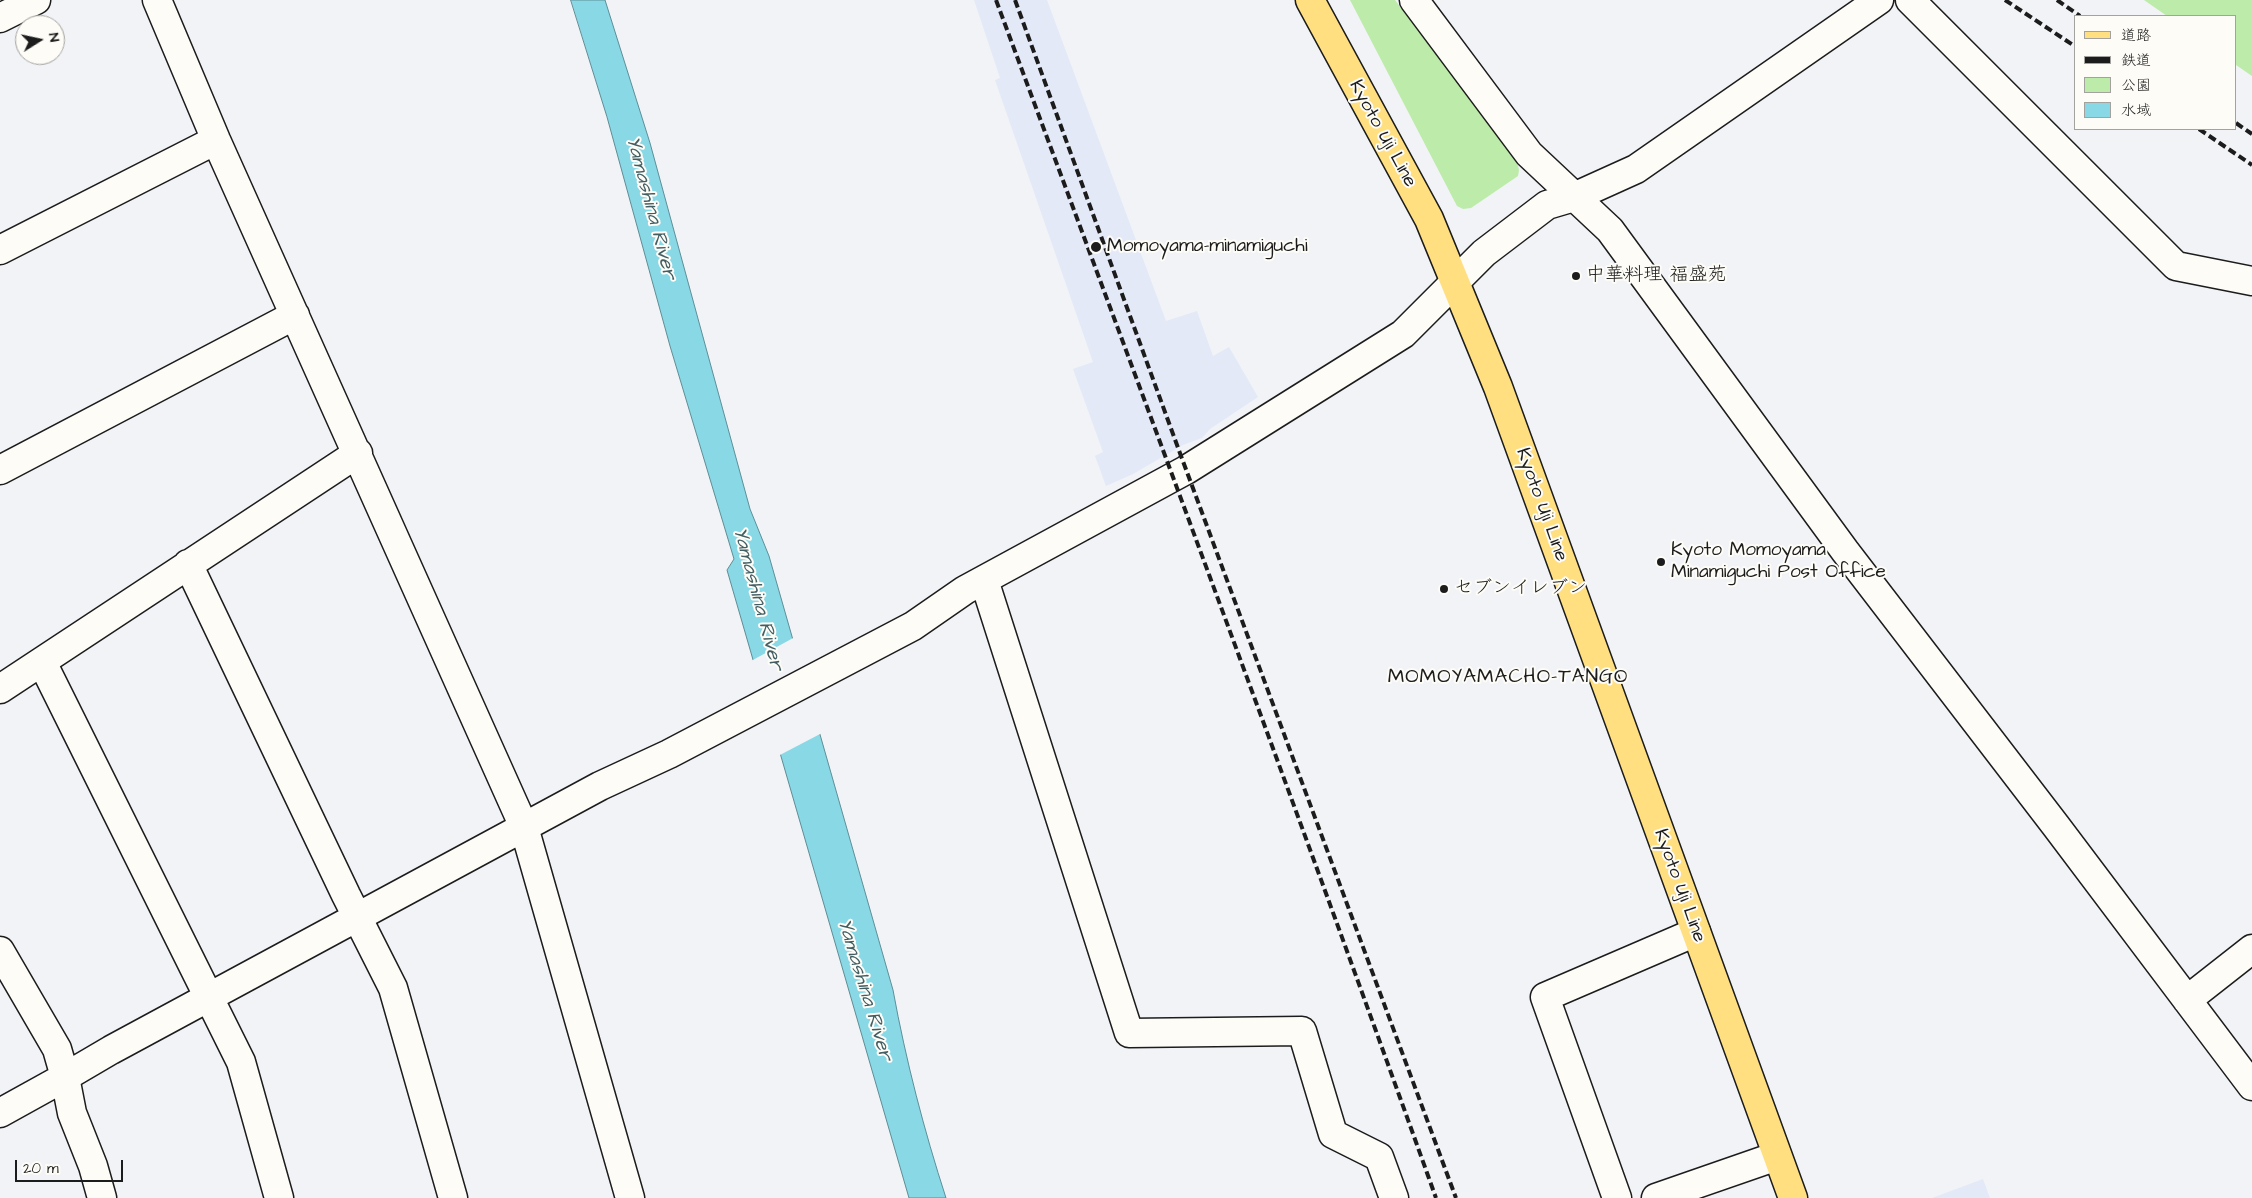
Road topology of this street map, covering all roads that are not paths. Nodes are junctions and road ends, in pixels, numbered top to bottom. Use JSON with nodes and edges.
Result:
{"nodes":[{"id":1,"x":36,"y":0,"type":"edge"},
{"id":2,"x":157,"y":0,"type":"edge"},
{"id":3,"x":1310,"y":0,"type":"edge"},
{"id":4,"x":1414,"y":0,"type":"edge"},
{"id":5,"x":1879,"y":0,"type":"edge"},
{"id":6,"x":1910,"y":0,"type":"edge"},
{"id":7,"x":0,"y":18,"type":"edge"},
{"id":8,"x":216,"y":140,"type":"junction"},
{"id":9,"x":1574,"y":197,"type":"junction"},
{"id":10,"x":0,"y":250,"type":"edge"},
{"id":11,"x":1455,"y":281,"type":"junction"},
{"id":12,"x":2252,"y":281,"type":"edge"},
{"id":13,"x":295,"y":315,"type":"junction"},
{"id":14,"x":358,"y":453,"type":"junction"},
{"id":15,"x":0,"y":470,"type":"edge"},
{"id":16,"x":188,"y":564,"type":"junction"},
{"id":17,"x":984,"y":580,"type":"junction"},
{"id":18,"x":42,"y":662,"type":"junction"},
{"id":19,"x":0,"y":689,"type":"edge"},
{"id":20,"x":524,"y":827,"type":"junction"},
{"id":21,"x":357,"y":918,"type":"junction"},
{"id":22,"x":1696,"y":932,"type":"junction"},
{"id":23,"x":2252,"y":949,"type":"edge"},
{"id":24,"x":0,"y":950,"type":"edge"},
{"id":25,"x":209,"y":998,"type":"junction"},
{"id":26,"x":2188,"y":1000,"type":"junction"},
{"id":27,"x":66,"y":1078,"type":"junction"},
{"id":28,"x":2252,"y":1086,"type":"edge"},
{"id":29,"x":0,"y":1113,"type":"edge"},
{"id":30,"x":1777,"y":1156,"type":"junction"},
{"id":31,"x":102,"y":1198,"type":"edge"},
{"id":32,"x":279,"y":1198,"type":"edge"},
{"id":33,"x":453,"y":1198,"type":"edge"},
{"id":34,"x":630,"y":1198,"type":"edge"},
{"id":35,"x":1394,"y":1198,"type":"edge"},
{"id":36,"x":1617,"y":1198,"type":"edge"},
{"id":37,"x":1656,"y":1198,"type":"edge"},
{"id":38,"x":1792,"y":1198,"type":"edge"}],
"edges":[{"from":1,"to":7,"type":"street"},
{"from":2,"to":8,"type":"street"},
{"from":3,"to":11,"type":"main road","name":"Kyoto Uji Line"},
{"from":4,"to":9,"type":"street"},
{"from":5,"to":9,"type":"street"},
{"from":6,"to":12,"type":"street"},
{"from":8,"to":10,"type":"street"},
{"from":8,"to":13,"type":"street"},
{"from":9,"to":11,"type":"street"},
{"from":9,"to":26,"type":"street"},
{"from":11,"to":17,"type":"street"},
{"from":11,"to":22,"type":"main road","name":"Kyoto Uji Line"},
{"from":13,"to":14,"type":"street"},
{"from":13,"to":15,"type":"street"},
{"from":14,"to":16,"type":"street"},
{"from":14,"to":20,"type":"street"},
{"from":16,"to":18,"type":"street"},
{"from":16,"to":21,"type":"street"},
{"from":17,"to":20,"type":"street"},
{"from":17,"to":35,"type":"street"},
{"from":18,"to":19,"type":"street"},
{"from":18,"to":25,"type":"street"},
{"from":20,"to":21,"type":"street"},
{"from":20,"to":34,"type":"street"},
{"from":21,"to":25,"type":"street"},
{"from":21,"to":33,"type":"street"},
{"from":22,"to":30,"type":"main road","name":"Kyoto Uji Line"},
{"from":22,"to":36,"type":"street"},
{"from":23,"to":26,"type":"street"},
{"from":24,"to":27,"type":"street"},
{"from":25,"to":27,"type":"street"},
{"from":25,"to":32,"type":"street"},
{"from":26,"to":28,"type":"street"},
{"from":27,"to":29,"type":"street"},
{"from":27,"to":31,"type":"street"},
{"from":30,"to":37,"type":"street"},
{"from":30,"to":38,"type":"main road","name":"Kyoto Uji Line"}]}
